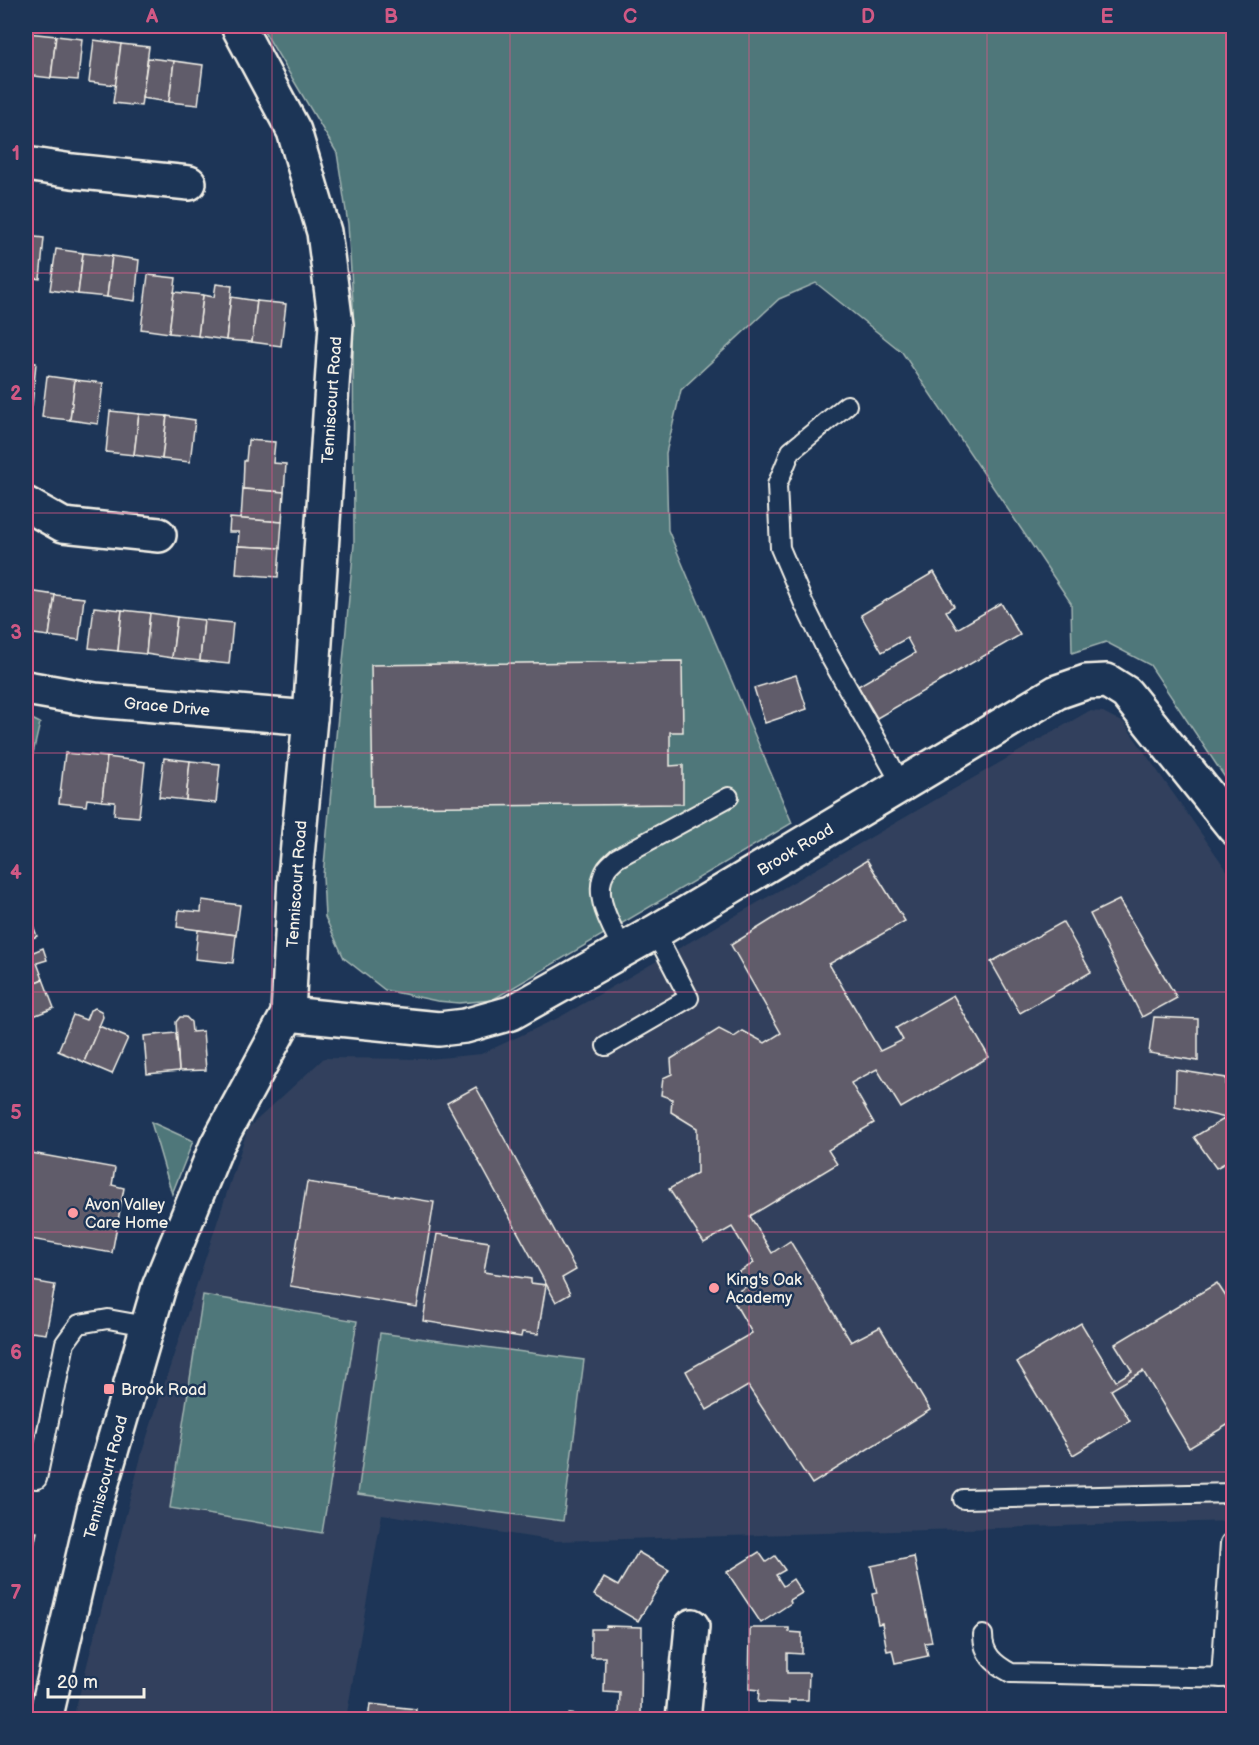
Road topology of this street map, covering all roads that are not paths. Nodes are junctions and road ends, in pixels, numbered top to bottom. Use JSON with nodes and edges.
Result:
{"nodes":[{"id":1,"x":238,"y":26,"type":"edge"},
{"id":2,"x":26,"y":164,"type":"edge"},
{"id":3,"x":189,"y":183,"type":"dead end"},
{"id":4,"x":848,"y":405,"type":"dead end"},
{"id":5,"x":26,"y":504,"type":"edge"},
{"id":6,"x":159,"y":535,"type":"dead end"},
{"id":7,"x":26,"y":688,"type":"edge"},
{"id":8,"x":310,"y":718,"type":"junction"},
{"id":9,"x":902,"y":785,"type":"junction"},
{"id":10,"x":729,"y":797,"type":"dead end"},
{"id":11,"x":1233,"y":828,"type":"edge"},
{"id":12,"x":655,"y":932,"type":"junction"},
{"id":13,"x":623,"y":950,"type":"junction"},
{"id":14,"x":288,"y":1014,"type":"junction"},
{"id":15,"x":606,"y":1046,"type":"dead end"},
{"id":16,"x":147,"y":1326,"type":"junction"},
{"id":17,"x":26,"y":1478,"type":"edge"},
{"id":18,"x":1233,"y":1493,"type":"edge"},
{"id":19,"x":963,"y":1499,"type":"dead end"},
{"id":20,"x":1230,"y":1544,"type":"dead end"},
{"id":21,"x":692,"y":1626,"type":"dead end"},
{"id":22,"x":983,"y":1635,"type":"dead end"},
{"id":23,"x":1227,"y":1678,"type":"edge"},
{"id":24,"x":45,"y":1719,"type":"edge"},
{"id":25,"x":683,"y":1719,"type":"edge"}],
"edges":[{"from":1,"to":8,"type":"street","name":"Tenniscourt Road"},
{"from":2,"to":3,"type":"street"},
{"from":4,"to":9,"type":"lane"},
{"from":5,"to":6,"type":"street"},
{"from":7,"to":8,"type":"street","name":"Grace Drive"},
{"from":8,"to":14,"type":"street","name":"Tenniscourt Road"},
{"from":9,"to":11,"type":"street","name":"Brook Road"},
{"from":9,"to":12,"type":"street","name":"Brook Road"},
{"from":10,"to":13,"type":"lane"},
{"from":12,"to":13,"type":"street","name":"Brook Road"},
{"from":12,"to":15,"type":"lane"},
{"from":13,"to":14,"type":"street","name":"Brook Road"},
{"from":14,"to":16,"type":"street","name":"Tenniscourt Road"},
{"from":16,"to":17,"type":"lane"},
{"from":16,"to":24,"type":"street","name":"Tenniscourt Road"},
{"from":18,"to":19,"type":"lane"},
{"from":20,"to":23,"type":"lane"},
{"from":21,"to":25,"type":"street"},
{"from":22,"to":23,"type":"lane"}]}
